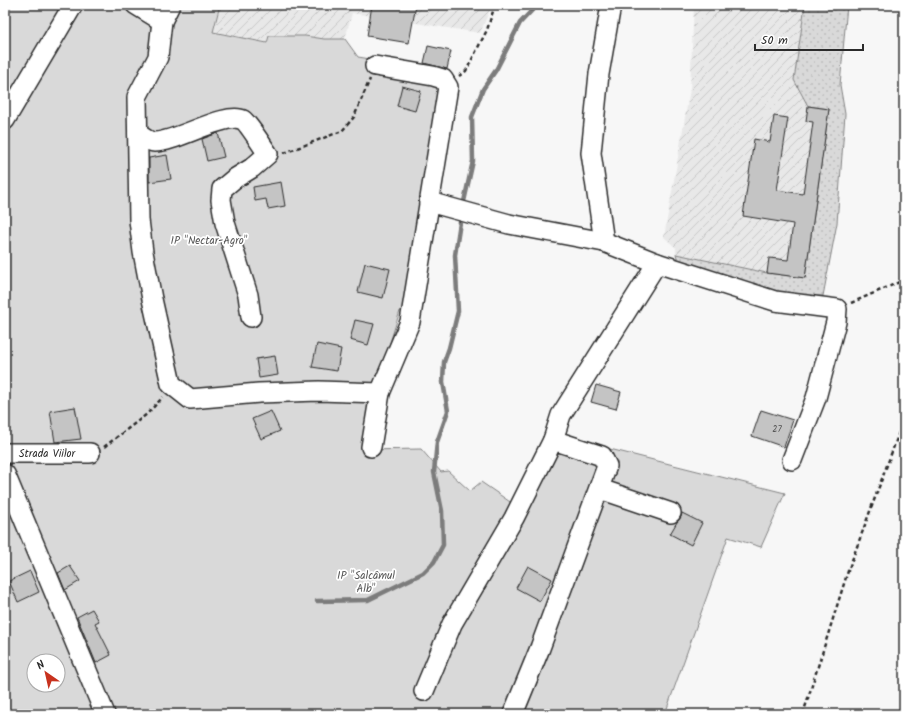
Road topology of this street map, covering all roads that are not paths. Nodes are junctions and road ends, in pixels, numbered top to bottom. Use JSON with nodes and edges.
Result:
{"nodes":[{"id":1,"x":73,"y":5,"type":"edge"},
{"id":2,"x":136,"y":5,"type":"edge"},
{"id":3,"x":611,"y":5,"type":"edge"},
{"id":4,"x":166,"y":13,"type":"edge"},
{"id":5,"x":375,"y":66,"type":"road end"},
{"id":6,"x":5,"y":120,"type":"edge"},
{"id":7,"x":138,"y":134,"type":"junction"},
{"id":8,"x":429,"y":202,"type":"junction"},
{"id":9,"x":604,"y":242,"type":"junction"},
{"id":10,"x":657,"y":263,"type":"junction"},
{"id":11,"x":251,"y":317,"type":"dead end"},
{"id":12,"x":380,"y":393,"type":"junction"},
{"id":13,"x":553,"y":440,"type":"junction"},
{"id":14,"x":371,"y":447,"type":"dead end"},
{"id":15,"x":5,"y":453,"type":"edge"},
{"id":16,"x":90,"y":453,"type":"road end"},
{"id":17,"x":792,"y":460,"type":"dead end"},
{"id":18,"x":5,"y":474,"type":"edge"},
{"id":19,"x":600,"y":489,"type":"junction"},
{"id":20,"x":670,"y":513,"type":"dead end"},
{"id":21,"x":424,"y":691,"type":"dead end"},
{"id":22,"x":105,"y":714,"type":"edge"},
{"id":23,"x":513,"y":714,"type":"edge"}],
"edges":[{"from":1,"to":6,"type":"street"},
{"from":2,"to":4,"type":"street"},
{"from":3,"to":9,"type":"street"},
{"from":4,"to":7,"type":"street"},
{"from":5,"to":8,"type":"street"},
{"from":7,"to":11,"type":"street"},
{"from":7,"to":12,"type":"street"},
{"from":8,"to":9,"type":"street"},
{"from":8,"to":12,"type":"street"},
{"from":9,"to":10,"type":"street"},
{"from":10,"to":13,"type":"street"},
{"from":10,"to":17,"type":"street"},
{"from":12,"to":14,"type":"street"},
{"from":13,"to":19,"type":"street"},
{"from":13,"to":21,"type":"street"},
{"from":15,"to":16,"type":"street","name":"Strada Viilor"},
{"from":18,"to":22,"type":"street"},
{"from":19,"to":20,"type":"street"},
{"from":19,"to":23,"type":"street"}]}
